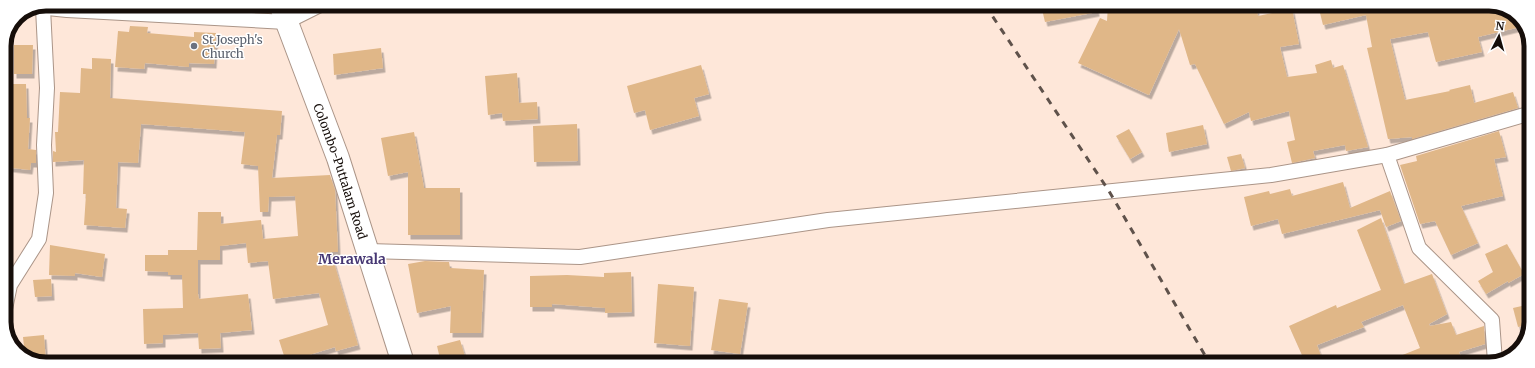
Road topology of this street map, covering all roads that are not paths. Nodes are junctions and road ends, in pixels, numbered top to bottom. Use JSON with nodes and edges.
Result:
{"nodes":[{"id":1,"x":202,"y":11,"type":"edge"},
{"id":2,"x":41,"y":12,"type":"edge"},
{"id":3,"x":283,"y":13,"type":"edge"},
{"id":4,"x":1524,"y":115,"type":"edge"},
{"id":5,"x":1387,"y":155,"type":"junction"},
{"id":6,"x":368,"y":251,"type":"junction"},
{"id":7,"x":11,"y":283,"type":"edge"},
{"id":8,"x":1495,"y":356,"type":"edge"},
{"id":9,"x":401,"y":357,"type":"edge"}],
"edges":[{"from":1,"to":3,"type":"street"},
{"from":2,"to":7,"type":"street"},
{"from":3,"to":6,"type":"highway","name":"Colombo-Puttalam Road"},
{"from":4,"to":5,"type":"street"},
{"from":5,"to":6,"type":"street"},
{"from":5,"to":8,"type":"street"},
{"from":6,"to":9,"type":"highway","name":"Colombo-Puttalam Road"}]}
